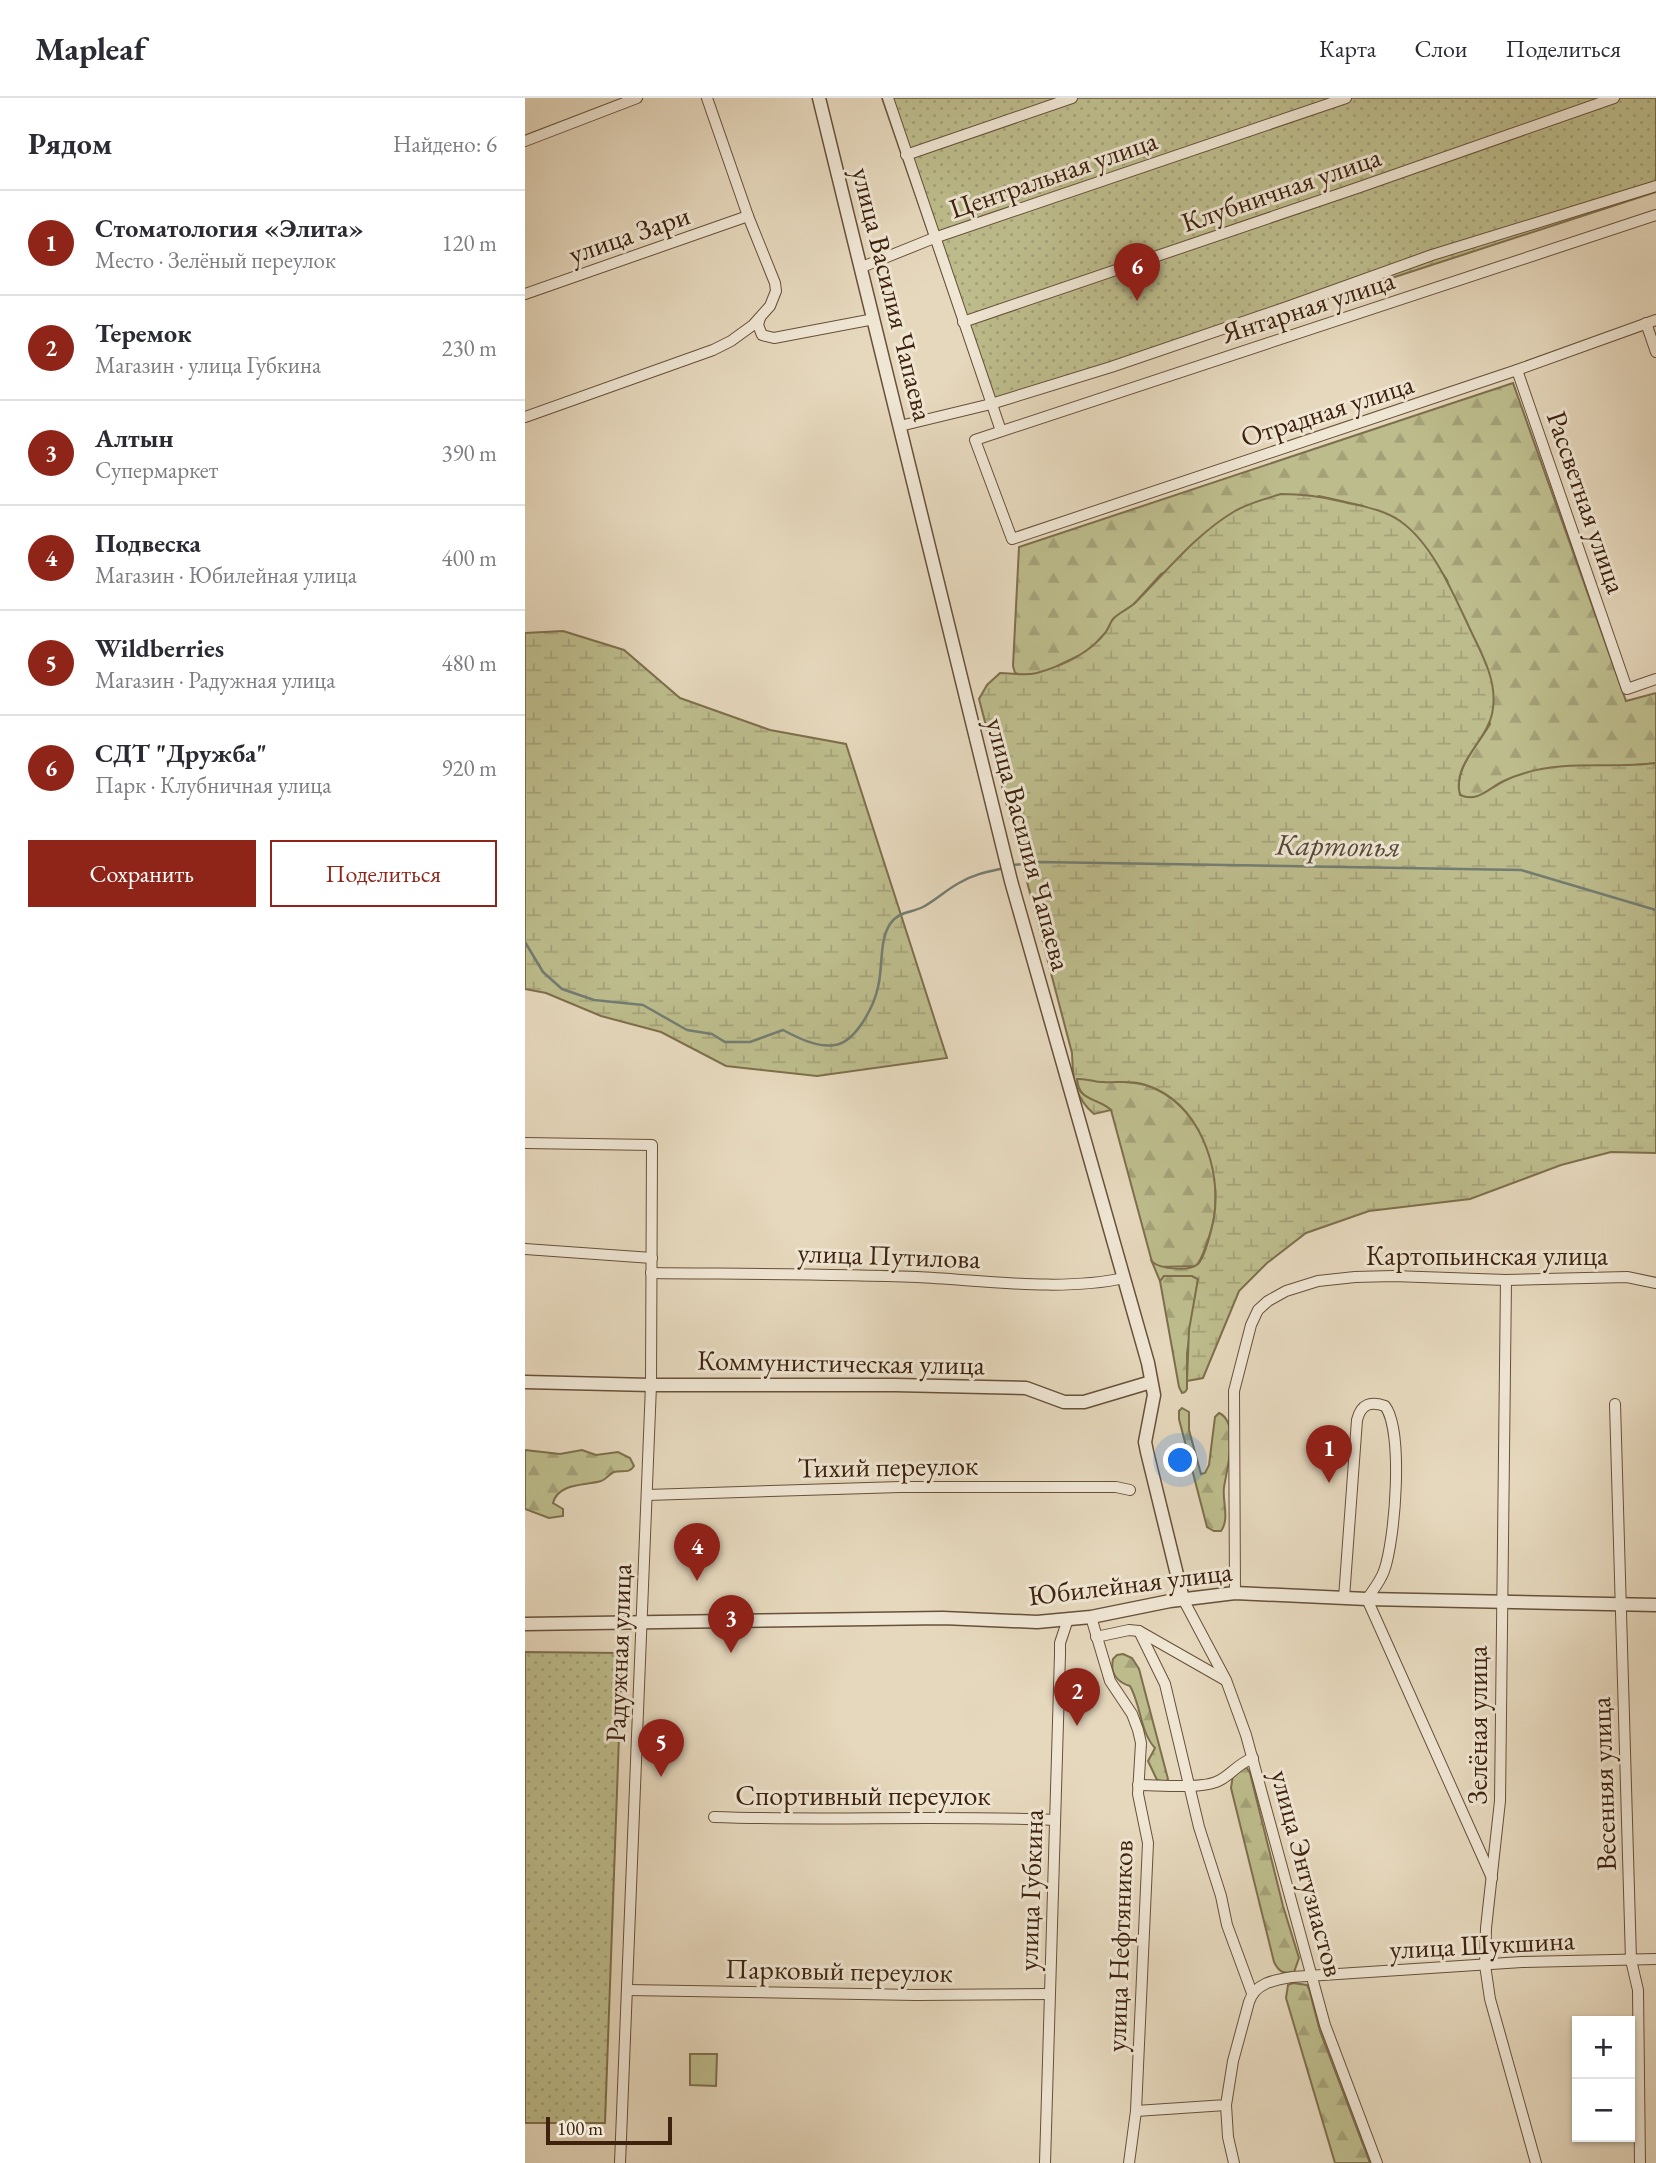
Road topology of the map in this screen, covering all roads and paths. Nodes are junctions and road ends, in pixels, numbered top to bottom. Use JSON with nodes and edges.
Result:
{"nodes":[{"id":1,"x":637,"y":98,"type":"edge"},
{"id":2,"x":707,"y":98,"type":"edge"},
{"id":3,"x":819,"y":98,"type":"edge"},
{"id":4,"x":888,"y":98,"type":"edge"},
{"id":5,"x":1072,"y":98,"type":"edge"},
{"id":6,"x":1346,"y":98,"type":"edge"},
{"id":7,"x":1613,"y":98,"type":"edge"},
{"id":8,"x":525,"y":141,"type":"edge"},
{"id":9,"x":907,"y":155,"type":"junction"},
{"id":10,"x":1656,"y":186,"type":"edge"},
{"id":11,"x":1656,"y":215,"type":"edge"},
{"id":12,"x":748,"y":216,"type":"junction"},
{"id":13,"x":934,"y":239,"type":"junction"},
{"id":14,"x":862,"y":267,"type":"junction"},
{"id":15,"x":525,"y":294,"type":"edge"},
{"id":16,"x":760,"y":317,"type":"junction"},
{"id":17,"x":874,"y":319,"type":"junction"},
{"id":18,"x":963,"y":322,"type":"junction"},
{"id":19,"x":1651,"y":322,"type":"edge"},
{"id":20,"x":1656,"y":352,"type":"edge"},
{"id":21,"x":1517,"y":370,"type":"junction"},
{"id":22,"x":991,"y":404,"type":"junction"},
{"id":23,"x":525,"y":416,"type":"edge"},
{"id":24,"x":899,"y":426,"type":"junction"},
{"id":25,"x":1001,"y":431,"type":"junction"},
{"id":26,"x":975,"y":440,"type":"joint"},
{"id":27,"x":1656,"y":679,"type":"edge"},
{"id":28,"x":525,"y":1143,"type":"edge"},
{"id":29,"x":525,"y":1249,"type":"edge"},
{"id":30,"x":652,"y":1258,"type":"junction"},
{"id":31,"x":652,"y":1273,"type":"junction"},
{"id":32,"x":1124,"y":1278,"type":"junction"},
{"id":33,"x":1506,"y":1280,"type":"junction"},
{"id":34,"x":1656,"y":1283,"type":"edge"},
{"id":35,"x":525,"y":1382,"type":"edge"},
{"id":36,"x":1151,"y":1382,"type":"junction"},
{"id":37,"x":651,"y":1385,"type":"junction"},
{"id":38,"x":1615,"y":1404,"type":"dead end"},
{"id":39,"x":1130,"y":1490,"type":"dead end"},
{"id":40,"x":647,"y":1495,"type":"junction"},
{"id":41,"x":1235,"y":1593,"type":"junction"},
{"id":42,"x":1344,"y":1598,"type":"junction"},
{"id":43,"x":1182,"y":1599,"type":"junction"},
{"id":44,"x":1367,"y":1599,"type":"junction"},
{"id":45,"x":1501,"y":1602,"type":"junction"},
{"id":46,"x":1620,"y":1604,"type":"junction"},
{"id":47,"x":1656,"y":1605,"type":"edge"},
{"id":48,"x":1091,"y":1617,"type":"junction"},
{"id":49,"x":1068,"y":1619,"type":"junction"},
{"id":50,"x":642,"y":1623,"type":"junction"},
{"id":51,"x":525,"y":1624,"type":"edge"},
{"id":52,"x":1139,"y":1631,"type":"junction"},
{"id":53,"x":1096,"y":1637,"type":"junction"},
{"id":54,"x":1226,"y":1680,"type":"junction"},
{"id":55,"x":1253,"y":1758,"type":"junction"},
{"id":56,"x":1190,"y":1784,"type":"junction"},
{"id":57,"x":1137,"y":1785,"type":"junction"},
{"id":58,"x":714,"y":1817,"type":"dead end"},
{"id":59,"x":1054,"y":1819,"type":"junction"},
{"id":60,"x":1492,"y":1878,"type":"junction"},
{"id":61,"x":1656,"y":1959,"type":"edge"},
{"id":62,"x":1631,"y":1960,"type":"junction"},
{"id":63,"x":1485,"y":1965,"type":"junction"},
{"id":64,"x":1311,"y":1976,"type":"junction"},
{"id":65,"x":627,"y":1990,"type":"junction"},
{"id":66,"x":1252,"y":1993,"type":"junction"},
{"id":67,"x":1050,"y":1994,"type":"junction"},
{"id":68,"x":1226,"y":2105,"type":"junction"},
{"id":69,"x":1136,"y":2111,"type":"junction"},
{"id":70,"x":620,"y":2163,"type":"edge"},
{"id":71,"x":1045,"y":2163,"type":"edge"},
{"id":72,"x":1129,"y":2163,"type":"edge"},
{"id":73,"x":1234,"y":2163,"type":"edge"},
{"id":74,"x":1377,"y":2163,"type":"edge"},
{"id":75,"x":1536,"y":2163,"type":"edge"},
{"id":76,"x":1640,"y":2163,"type":"edge"}],
"edges":[{"from":1,"to":8,"type":"street"},
{"from":2,"to":12,"type":"street"},
{"from":3,"to":14,"type":"street","name":"улица Василия Чапаева"},
{"from":4,"to":9,"type":"street"},
{"from":5,"to":9,"type":"street"},
{"from":6,"to":13,"type":"street","name":"Центральная улица"},
{"from":7,"to":18,"type":"street","name":"Клубничная улица"},
{"from":9,"to":13,"type":"street"},
{"from":10,"to":22,"type":"street","name":"Янтарная улица"},
{"from":11,"to":25,"type":"street","name":"Янтарная улица"},
{"from":12,"to":15,"type":"street","name":"улица Зари"},
{"from":12,"to":16,"type":"street"},
{"from":13,"to":14,"type":"street","name":"Центральная улица"},
{"from":13,"to":18,"type":"street"},
{"from":14,"to":17,"type":"street","name":"улица Василия Чапаева"},
{"from":16,"to":17,"type":"street"},
{"from":16,"to":23,"type":"street"},
{"from":17,"to":24,"type":"street","name":"улица Василия Чапаева"},
{"from":18,"to":22,"type":"street"},
{"from":19,"to":20,"type":"street"},
{"from":19,"to":21,"type":"street","name":"Отрадная улица"},
{"from":21,"to":26,"type":"street","name":"Отрадная улица"},
{"from":21,"to":27,"type":"street","name":"Рассветная улица"},
{"from":22,"to":24,"type":"street","name":"Янтарная улица"},
{"from":22,"to":25,"type":"street"},
{"from":24,"to":32,"type":"street","name":"улица Василия Чапаева"},
{"from":25,"to":26,"type":"street","name":"Янтарная улица"},
{"from":28,"to":30,"type":"street","name":"Радужная улица"},
{"from":29,"to":30,"type":"street"},
{"from":30,"to":31,"type":"street","name":"Радужная улица"},
{"from":31,"to":32,"type":"street","name":"улица Путилова"},
{"from":31,"to":37,"type":"street","name":"Радужная улица"},
{"from":32,"to":36,"type":"street","name":"улица Василия Чапаева"},
{"from":33,"to":34,"type":"street","name":"Картопьинская улица"},
{"from":33,"to":41,"type":"street","name":"Картопьинская улица"},
{"from":33,"to":45,"type":"street","name":"Зелёная улица"},
{"from":35,"to":37,"type":"street","name":"Коммунистическая улица"},
{"from":36,"to":37,"type":"street","name":"Коммунистическая улица"},
{"from":36,"to":43,"type":"street","name":"улица Василия Чапаева"},
{"from":37,"to":40,"type":"street","name":"Радужная улица"},
{"from":38,"to":46,"type":"street","name":"Весенняя улица"},
{"from":39,"to":40,"type":"street","name":"Тихий переулок"},
{"from":40,"to":50,"type":"street","name":"Радужная улица"},
{"from":41,"to":42,"type":"street","name":"Юбилейная улица"},
{"from":41,"to":43,"type":"street","name":"Юбилейная улица"},
{"from":42,"to":44,"type":"street","name":"Юбилейная улица"},
{"from":42,"to":44,"type":"street"},
{"from":43,"to":48,"type":"street","name":"Юбилейная улица"},
{"from":43,"to":54,"type":"street","name":"улица Энтузиастов"},
{"from":44,"to":45,"type":"street","name":"Юбилейная улица"},
{"from":44,"to":60,"type":"street"},
{"from":45,"to":46,"type":"street","name":"Юбилейная улица"},
{"from":45,"to":60,"type":"street","name":"Зелёная улица"},
{"from":46,"to":47,"type":"street","name":"Юбилейная улица"},
{"from":46,"to":62,"type":"street","name":"Весенняя улица"},
{"from":48,"to":49,"type":"street","name":"Юбилейная улица"},
{"from":48,"to":53,"type":"street","name":"улица Нефтяников"},
{"from":49,"to":50,"type":"street","name":"Юбилейная улица"},
{"from":49,"to":59,"type":"street","name":"улица Губкина"},
{"from":50,"to":51,"type":"street","name":"Юбилейная улица"},
{"from":50,"to":65,"type":"street","name":"Радужная улица"},
{"from":52,"to":53,"type":"street"},
{"from":52,"to":54,"type":"street"},
{"from":52,"to":56,"type":"street"},
{"from":53,"to":57,"type":"street","name":"улица Нефтяников"},
{"from":54,"to":55,"type":"street","name":"улица Энтузиастов"},
{"from":55,"to":56,"type":"street"},
{"from":55,"to":64,"type":"street","name":"улица Энтузиастов"},
{"from":56,"to":57,"type":"street"},
{"from":56,"to":66,"type":"street"},
{"from":57,"to":69,"type":"street","name":"улица Нефтяников"},
{"from":58,"to":59,"type":"street","name":"Спортивный переулок"},
{"from":59,"to":67,"type":"street","name":"улица Губкина"},
{"from":60,"to":63,"type":"street","name":"Зелёная улица"},
{"from":61,"to":62,"type":"street","name":"улица Шукшина"},
{"from":62,"to":63,"type":"street","name":"улица Шукшина"},
{"from":62,"to":76,"type":"street","name":"Весенняя улица"},
{"from":63,"to":64,"type":"street","name":"улица Шукшина"},
{"from":63,"to":75,"type":"street","name":"Зелёная улица"},
{"from":64,"to":66,"type":"street","name":"улица Шукшина"},
{"from":64,"to":74,"type":"street","name":"улица Энтузиастов"},
{"from":65,"to":67,"type":"street","name":"Парковый переулок"},
{"from":65,"to":70,"type":"street","name":"Радужная улица"},
{"from":66,"to":68,"type":"street"},
{"from":67,"to":71,"type":"street","name":"улица Губкина"},
{"from":68,"to":69,"type":"street"},
{"from":68,"to":73,"type":"street"},
{"from":69,"to":72,"type":"street","name":"улица Нефтяников"}]}
